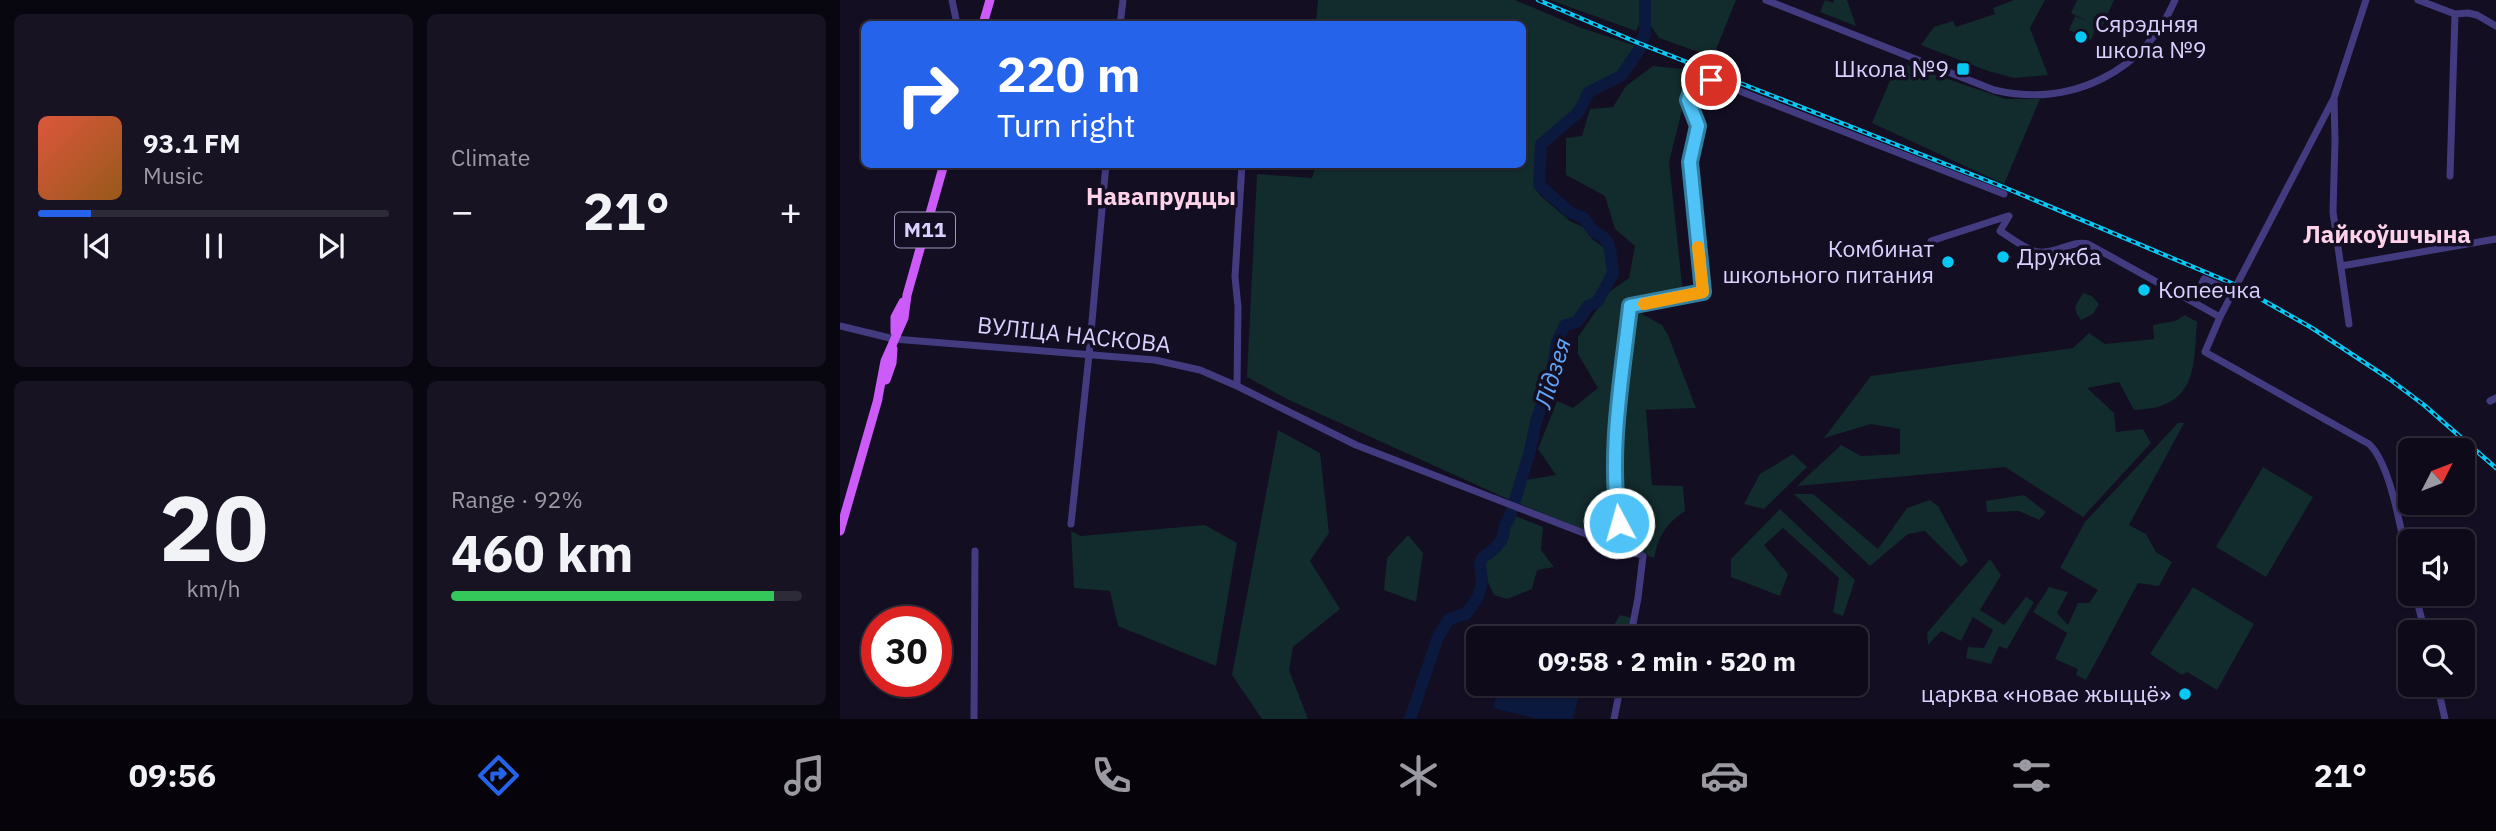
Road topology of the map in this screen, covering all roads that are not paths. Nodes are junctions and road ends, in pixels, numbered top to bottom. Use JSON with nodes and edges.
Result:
{"nodes":[{"id":1,"x":952,"y":0,"type":"edge"},
{"id":2,"x":990,"y":0,"type":"edge"},
{"id":3,"x":1123,"y":0,"type":"edge"},
{"id":4,"x":1766,"y":0,"type":"edge"},
{"id":5,"x":2175,"y":0,"type":"edge"},
{"id":6,"x":2365,"y":0,"type":"edge"},
{"id":7,"x":2418,"y":0,"type":"edge"},
{"id":8,"x":2455,"y":14,"type":"junction"},
{"id":9,"x":956,"y":21,"type":"edge"},
{"id":10,"x":985,"y":21,"type":"edge"},
{"id":11,"x":1120,"y":21,"type":"edge"},
{"id":12,"x":2496,"y":26,"type":"edge"},
{"id":13,"x":2334,"y":98,"type":"junction"},
{"id":14,"x":943,"y":168,"type":"edge"},
{"id":15,"x":1106,"y":168,"type":"edge"},
{"id":16,"x":1242,"y":168,"type":"edge"},
{"id":17,"x":2450,"y":176,"type":"dead end"},
{"id":18,"x":2004,"y":194,"type":"dead end"},
{"id":19,"x":2496,"y":239,"type":"edge"},
{"id":20,"x":1931,"y":241,"type":"dead end"},
{"id":21,"x":2341,"y":266,"type":"junction"},
{"id":22,"x":2234,"y":288,"type":"junction"},
{"id":23,"x":2193,"y":302,"type":"junction"},
{"id":24,"x":2220,"y":317,"type":"junction"},
{"id":25,"x":2350,"y":324,"type":"dead end"},
{"id":26,"x":840,"y":326,"type":"edge"},
{"id":27,"x":894,"y":339,"type":"junction"},
{"id":28,"x":1089,"y":355,"type":"junction"},
{"id":29,"x":1237,"y":386,"type":"junction"},
{"id":30,"x":1071,"y":524,"type":"dead end"},
{"id":31,"x":2400,"y":529,"type":"edge"},
{"id":32,"x":840,"y":531,"type":"edge"},
{"id":33,"x":1623,"y":549,"type":"junction"},
{"id":34,"x":975,"y":551,"type":"dead end"},
{"id":35,"x":1633,"y":626,"type":"edge"},
{"id":36,"x":1619,"y":696,"type":"edge"},
{"id":37,"x":2440,"y":697,"type":"edge"},
{"id":38,"x":974,"y":719,"type":"edge"},
{"id":39,"x":1614,"y":719,"type":"edge"},
{"id":40,"x":2445,"y":719,"type":"edge"}],
"edges":[{"from":1,"to":9,"type":"street"},
{"from":2,"to":10,"type":"main road"},
{"from":3,"to":11,"type":"street"},
{"from":4,"to":5,"type":"street"},
{"from":6,"to":13,"type":"street"},
{"from":7,"to":8,"type":"street"},
{"from":8,"to":12,"type":"street"},
{"from":8,"to":17,"type":"street"},
{"from":13,"to":21,"type":"street"},
{"from":13,"to":22,"type":"street"},
{"from":14,"to":27,"type":"main road","number":"М11"},
{"from":15,"to":28,"type":"street"},
{"from":16,"to":29,"type":"street"},
{"from":18,"to":33,"type":"street"},
{"from":19,"to":21,"type":"street"},
{"from":20,"to":23,"type":"street"},
{"from":21,"to":25,"type":"street"},
{"from":22,"to":23,"type":"street"},
{"from":22,"to":24,"type":"street"},
{"from":23,"to":24,"type":"street"},
{"from":24,"to":31,"type":"street"},
{"from":26,"to":27,"type":"street","name":"ВУЛІЦА НАСКОВА"},
{"from":27,"to":28,"type":"street","name":"ВУЛІЦА НАСКОВА"},
{"from":27,"to":32,"type":"main road","number":"М11"},
{"from":28,"to":29,"type":"street","name":"ВУЛІЦА НАСКОВА"},
{"from":28,"to":30,"type":"street"},
{"from":29,"to":33,"type":"street","name":"ВУЛІЦА НАСКОВА"},
{"from":33,"to":35,"type":"street","name":"ВУЛІЦА НАСКОВА"},
{"from":34,"to":38,"type":"street"},
{"from":36,"to":39,"type":"street"},
{"from":37,"to":40,"type":"street"}]}
